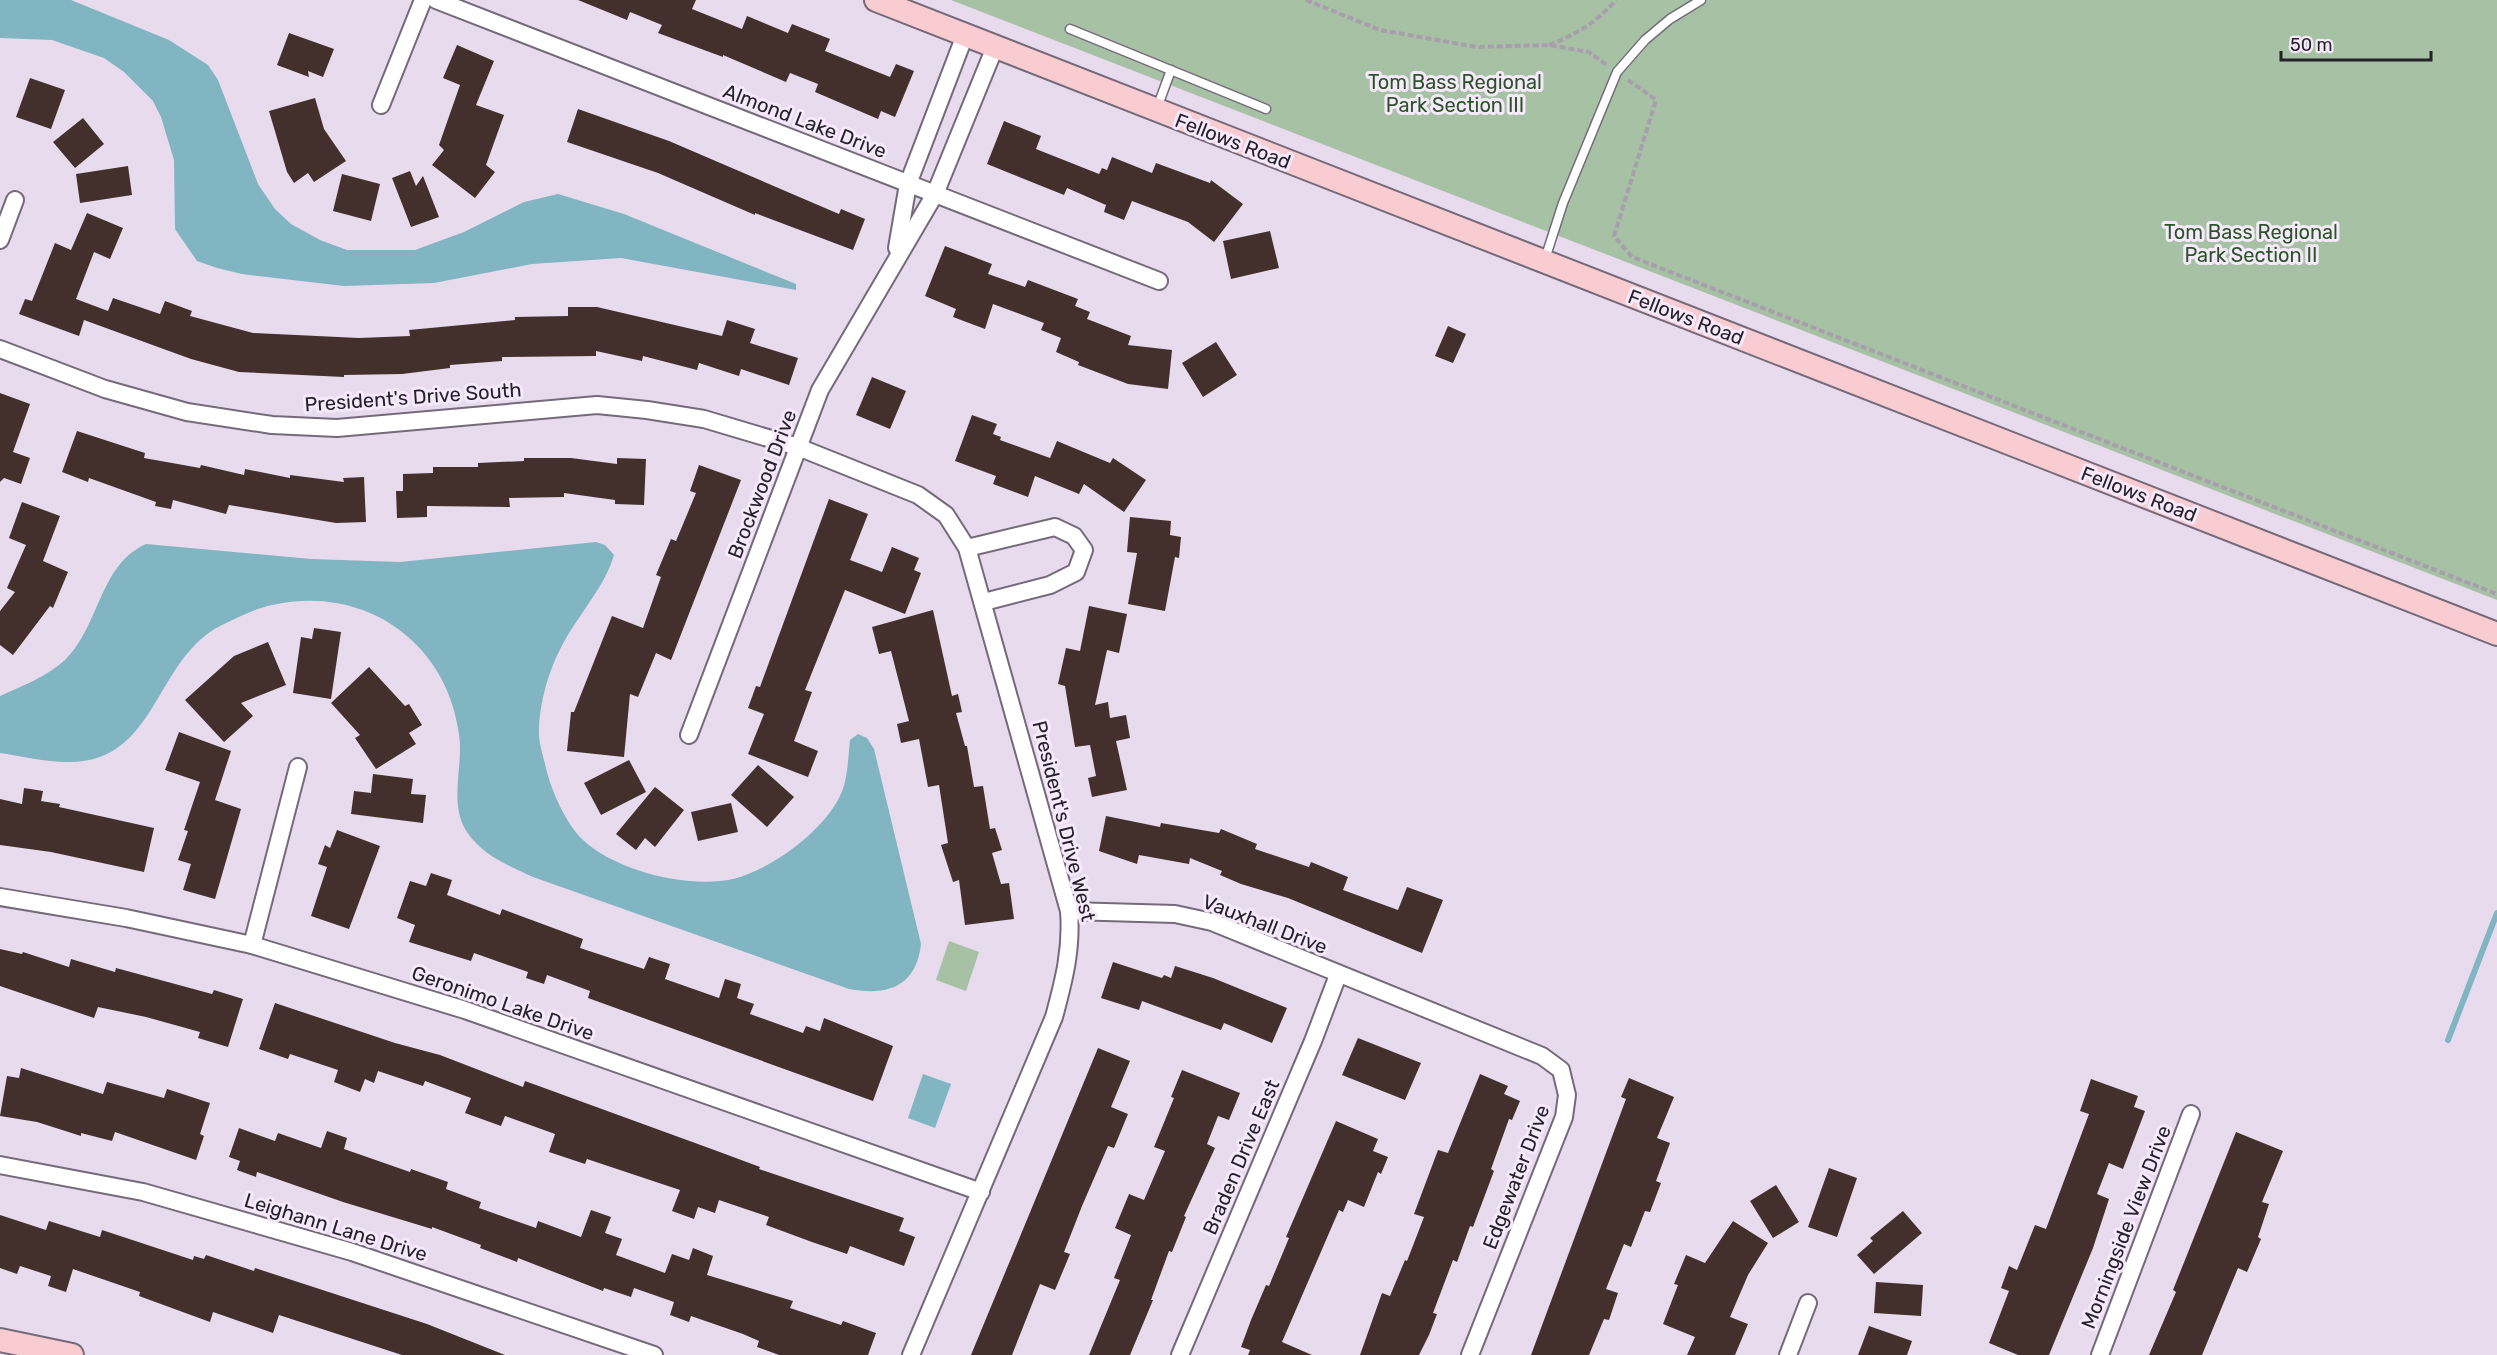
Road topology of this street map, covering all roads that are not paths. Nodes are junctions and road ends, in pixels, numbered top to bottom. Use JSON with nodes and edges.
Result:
{"nodes":[{"id":1,"x":423,"y":0,"type":"edge"},
{"id":2,"x":436,"y":0,"type":"edge"},
{"id":3,"x":876,"y":0,"type":"edge"},
{"id":4,"x":1701,"y":0,"type":"edge"},
{"id":5,"x":1070,"y":29,"type":"dead end"},
{"id":6,"x":965,"y":34,"type":"junction"},
{"id":7,"x":996,"y":47,"type":"junction"},
{"id":8,"x":1171,"y":70,"type":"junction"},
{"id":9,"x":381,"y":105,"type":"dead end"},
{"id":10,"x":1266,"y":109,"type":"dead end"},
{"id":11,"x":1156,"y":111,"type":"junction"},
{"id":12,"x":909,"y":184,"type":"junction"},
{"id":13,"x":935,"y":194,"type":"junction"},
{"id":14,"x":15,"y":200,"type":"dead end"},
{"id":15,"x":0,"y":240,"type":"edge"},
{"id":16,"x":896,"y":258,"type":"junction"},
{"id":17,"x":1544,"y":262,"type":"junction"},
{"id":18,"x":1159,"y":281,"type":"dead end"},
{"id":19,"x":0,"y":349,"type":"edge"},
{"id":20,"x":798,"y":447,"type":"junction"},
{"id":21,"x":967,"y":548,"type":"junction"},
{"id":22,"x":984,"y":602,"type":"junction"},
{"id":23,"x":2497,"y":634,"type":"edge"},
{"id":24,"x":689,"y":735,"type":"dead end"},
{"id":25,"x":298,"y":767,"type":"dead end"},
{"id":26,"x":0,"y":897,"type":"edge"},
{"id":27,"x":1069,"y":911,"type":"junction"},
{"id":28,"x":252,"y":945,"type":"junction"},
{"id":29,"x":1338,"y":975,"type":"junction"},
{"id":30,"x":2191,"y":1114,"type":"dead end"},
{"id":31,"x":0,"y":1166,"type":"edge"},
{"id":32,"x":981,"y":1192,"type":"junction"},
{"id":33,"x":1808,"y":1303,"type":"dead end"},
{"id":34,"x":0,"y":1340,"type":"edge"},
{"id":35,"x":72,"y":1355,"type":"edge"},
{"id":36,"x":654,"y":1355,"type":"edge"},
{"id":37,"x":911,"y":1355,"type":"edge"},
{"id":38,"x":1180,"y":1355,"type":"edge"},
{"id":39,"x":1470,"y":1355,"type":"edge"},
{"id":40,"x":1788,"y":1355,"type":"edge"},
{"id":41,"x":2100,"y":1355,"type":"edge"}],
"edges":[{"from":1,"to":9,"type":"street"},
{"from":2,"to":12,"type":"street","name":"Almond Lake Drive"},
{"from":3,"to":6,"type":"street","name":"Fellows Road"},
{"from":4,"to":17,"type":"lane"},
{"from":5,"to":8,"type":"lane"},
{"from":6,"to":7,"type":"street","name":"Fellows Road"},
{"from":6,"to":12,"type":"street","name":"Brockwood Drive"},
{"from":7,"to":11,"type":"street","name":"Fellows Road"},
{"from":7,"to":13,"type":"street","name":"Brockwood Drive"},
{"from":8,"to":10,"type":"lane"},
{"from":8,"to":11,"type":"lane"},
{"from":11,"to":17,"type":"street","name":"Fellows Road"},
{"from":12,"to":13,"type":"street","name":"Almond Lake Drive"},
{"from":12,"to":16,"type":"street","name":"Brockwood Drive"},
{"from":13,"to":16,"type":"street","name":"Brockwood Drive"},
{"from":13,"to":18,"type":"street","name":"Almond Lake Drive"},
{"from":14,"to":15,"type":"street"},
{"from":16,"to":20,"type":"street","name":"Brockwood Drive"},
{"from":17,"to":23,"type":"street","name":"Fellows Road"},
{"from":19,"to":20,"type":"street","name":"President's Drive South"},
{"from":20,"to":21,"type":"street","name":"President's Drive West"},
{"from":20,"to":24,"type":"street","name":"Brockwood Drive"},
{"from":21,"to":22,"type":"street","name":"President's Drive West"},
{"from":21,"to":22,"type":"street"},
{"from":22,"to":27,"type":"street","name":"President's Drive West"},
{"from":25,"to":28,"type":"street"},
{"from":26,"to":28,"type":"street","name":"Geronimo Lake Drive"},
{"from":27,"to":29,"type":"street","name":"Vauxhall Drive"},
{"from":27,"to":32,"type":"street","name":"President's Drive West"},
{"from":28,"to":32,"type":"street","name":"Geronimo Lake Drive"},
{"from":29,"to":38,"type":"street","name":"Braden Drive East"},
{"from":29,"to":39,"type":"street","name":"Edgewater Drive"},
{"from":30,"to":41,"type":"street","name":"Morningside View Drive"},
{"from":31,"to":36,"type":"street","name":"Leighann Lane Drive"},
{"from":32,"to":37,"type":"street","name":"President's Drive West"},
{"from":33,"to":40,"type":"street"},
{"from":34,"to":35,"type":"street"}]}
